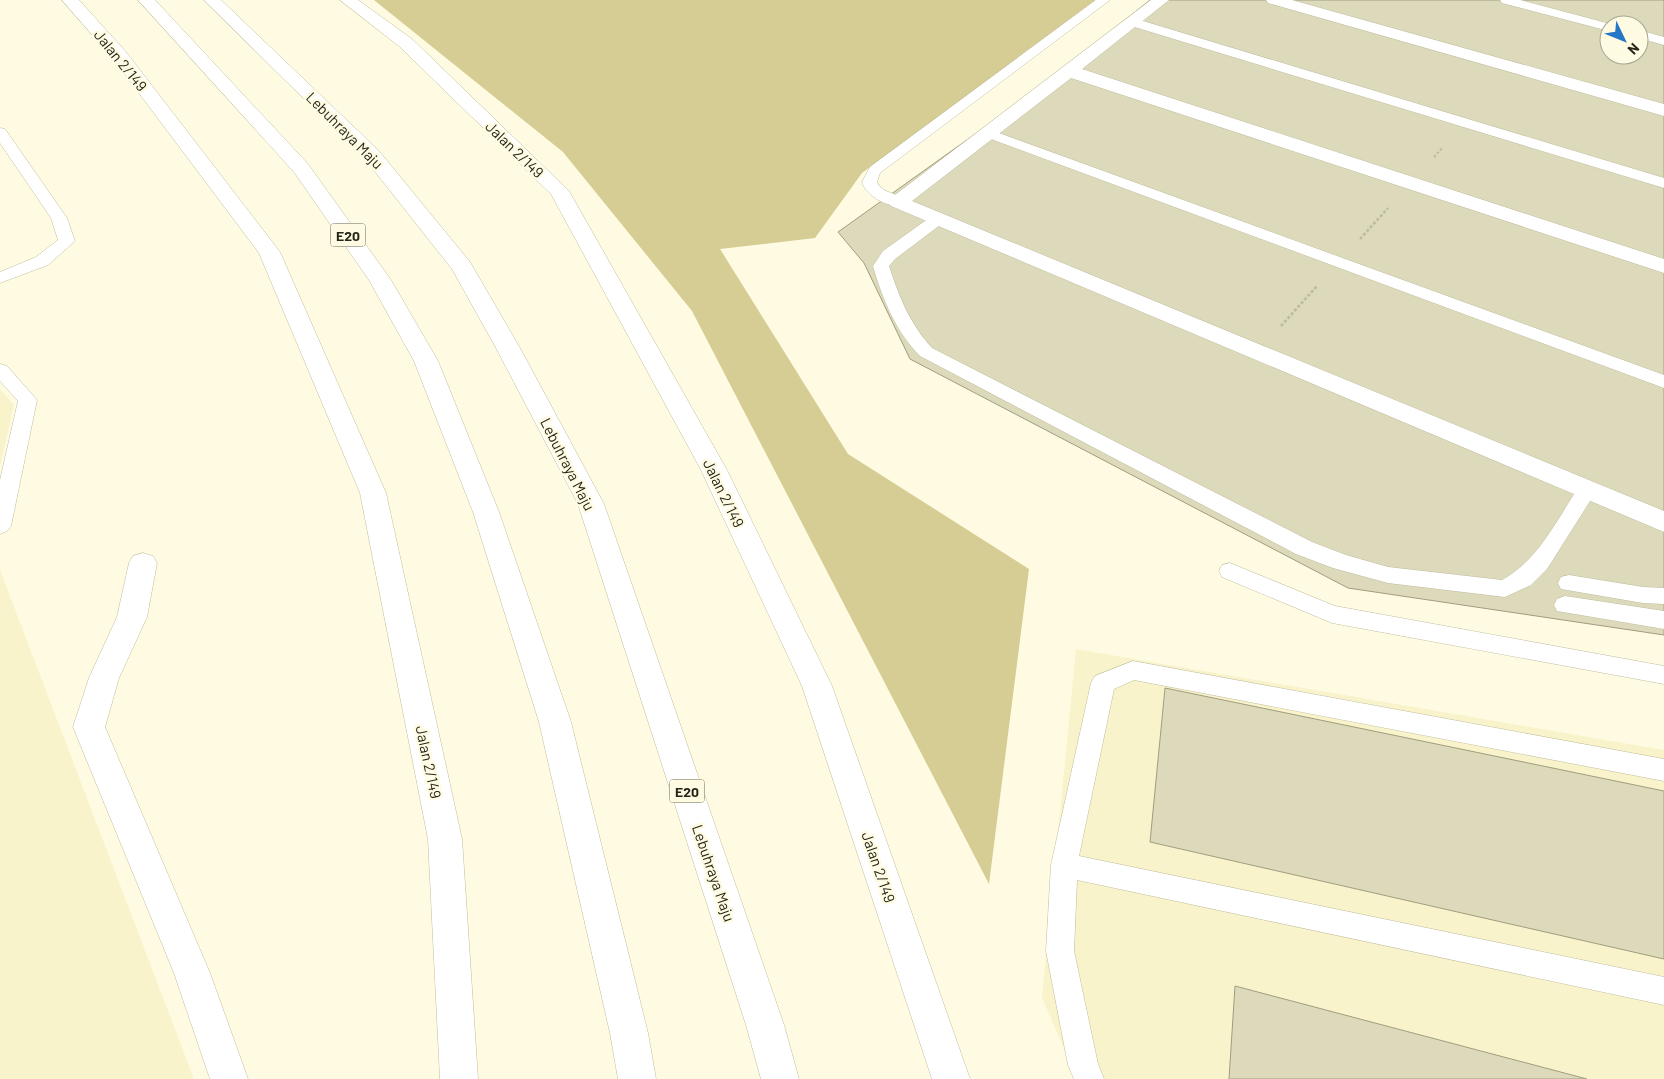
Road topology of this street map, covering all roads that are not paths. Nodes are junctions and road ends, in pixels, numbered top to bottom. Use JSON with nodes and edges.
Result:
{"nodes":[{"id":1,"x":70,"y":0,"type":"edge"},
{"id":2,"x":146,"y":0,"type":"edge"},
{"id":3,"x":212,"y":0,"type":"edge"},
{"id":4,"x":348,"y":0,"type":"edge"},
{"id":5,"x":1104,"y":0,"type":"edge"},
{"id":6,"x":1162,"y":0,"type":"edge"},
{"id":7,"x":1274,"y":0,"type":"edge"},
{"id":8,"x":1506,"y":0,"type":"edge"},
{"id":9,"x":1133,"y":22,"type":"junction"},
{"id":10,"x":1599,"y":23,"type":"edge"},
{"id":11,"x":1649,"y":37,"type":"edge"},
{"id":12,"x":1664,"y":41,"type":"edge"},
{"id":13,"x":1069,"y":71,"type":"junction"},
{"id":14,"x":1664,"y":110,"type":"edge"},
{"id":15,"x":0,"y":132,"type":"edge"},
{"id":16,"x":988,"y":133,"type":"junction"},
{"id":17,"x":1664,"y":183,"type":"edge"},
{"id":18,"x":898,"y":202,"type":"junction"},
{"id":19,"x":938,"y":219,"type":"junction"},
{"id":20,"x":1664,"y":266,"type":"edge"},
{"id":21,"x":0,"y":278,"type":"edge"},
{"id":22,"x":0,"y":370,"type":"edge"},
{"id":23,"x":1664,"y":382,"type":"edge"},
{"id":24,"x":1587,"y":490,"type":"junction"},
{"id":25,"x":1664,"y":522,"type":"edge"},
{"id":26,"x":0,"y":526,"type":"edge"},
{"id":27,"x":142,"y":563,"type":"dead end"},
{"id":28,"x":1230,"y":571,"type":"dead end"},
{"id":29,"x":1664,"y":596,"type":"edge"},
{"id":30,"x":1664,"y":620,"type":"edge"},
{"id":31,"x":1664,"y":675,"type":"edge"},
{"id":32,"x":1664,"y":770,"type":"edge"},
{"id":33,"x":1064,"y":865,"type":"junction"},
{"id":34,"x":1664,"y":991,"type":"edge"},
{"id":35,"x":229,"y":1079,"type":"edge"},
{"id":36,"x":459,"y":1079,"type":"edge"},
{"id":37,"x":637,"y":1079,"type":"edge"},
{"id":38,"x":780,"y":1079,"type":"edge"},
{"id":39,"x":951,"y":1079,"type":"edge"},
{"id":40,"x":1089,"y":1079,"type":"edge"}],
"edges":[{"from":1,"to":36,"type":"main road","name":"Jalan 2/149"},
{"from":2,"to":37,"type":"main road","number":"E20"},
{"from":3,"to":38,"type":"main road","name":"Lebuhraya Maju","number":"E20"},
{"from":4,"to":39,"type":"main road","name":"Jalan 2/149"},
{"from":5,"to":18,"type":"lane"},
{"from":6,"to":9,"type":"main road"},
{"from":7,"to":14,"type":"main road"},
{"from":8,"to":10,"type":"lane"},
{"from":9,"to":13,"type":"main road"},
{"from":9,"to":17,"type":"lane"},
{"from":11,"to":12,"type":"lane"},
{"from":13,"to":16,"type":"main road"},
{"from":13,"to":20,"type":"main road"},
{"from":15,"to":21,"type":"lane"},
{"from":16,"to":18,"type":"main road"},
{"from":16,"to":23,"type":"lane"},
{"from":18,"to":19,"type":"main road"},
{"from":19,"to":24,"type":"main road"},
{"from":19,"to":24,"type":"lane"},
{"from":22,"to":26,"type":"lane"},
{"from":24,"to":25,"type":"main road"},
{"from":27,"to":35,"type":"main road"},
{"from":28,"to":31,"type":"lane"},
{"from":29,"to":30,"type":"lane"},
{"from":32,"to":33,"type":"lane"},
{"from":33,"to":34,"type":"lane"},
{"from":33,"to":40,"type":"lane"}]}
